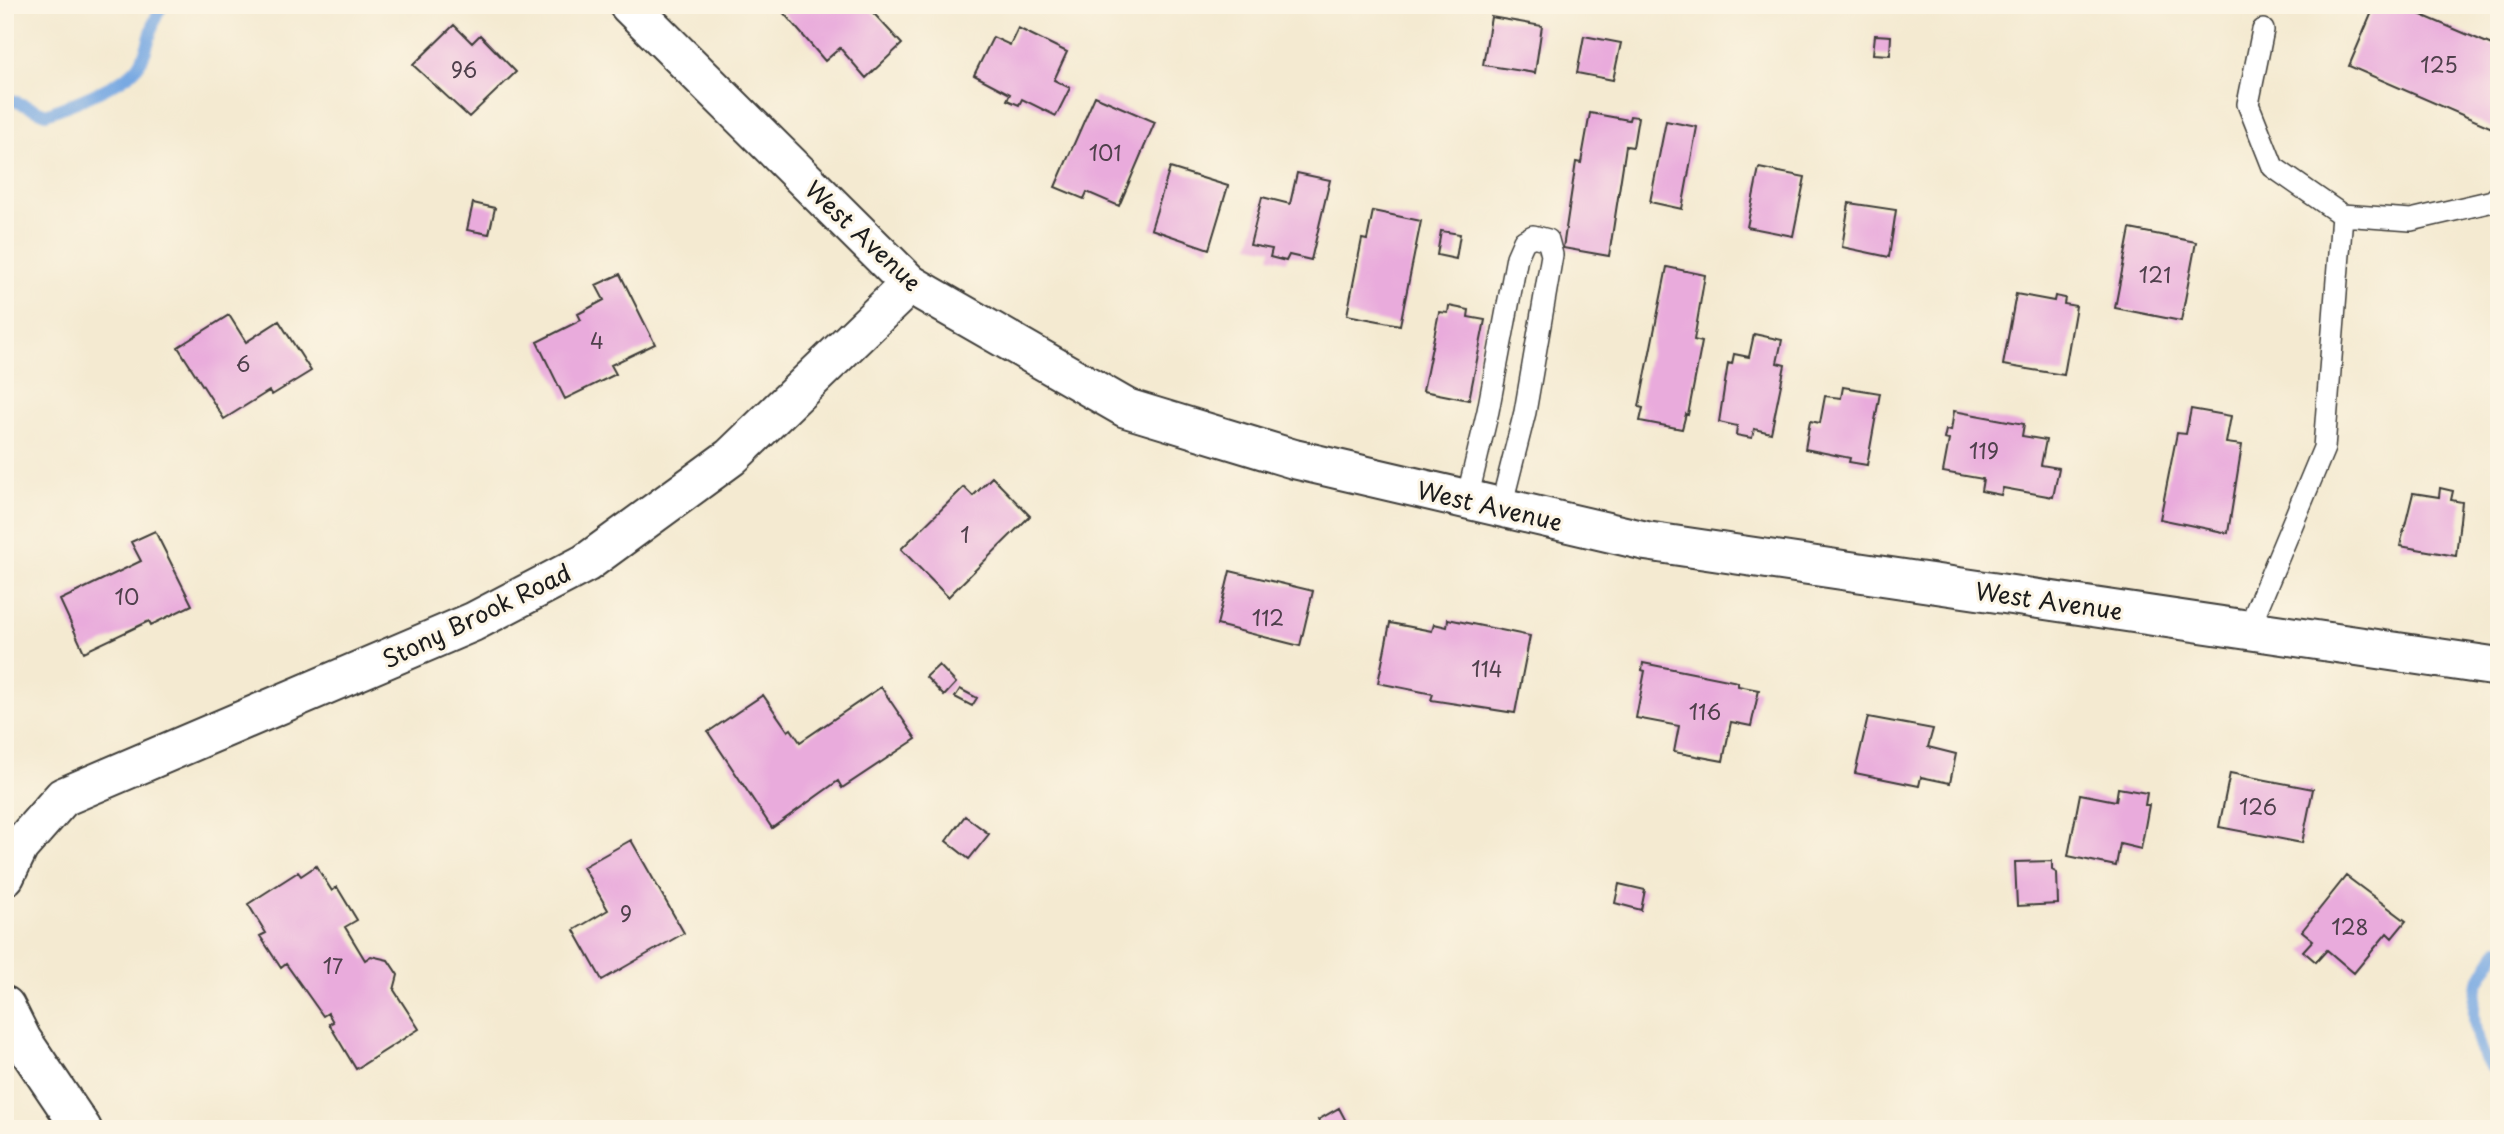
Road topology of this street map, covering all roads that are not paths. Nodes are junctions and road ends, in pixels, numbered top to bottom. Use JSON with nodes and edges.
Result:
{"nodes":[{"id":1,"x":629,"y":5,"type":"edge"},
{"id":2,"x":2263,"y":30,"type":"dead end"},
{"id":3,"x":2499,"y":195,"type":"edge"},
{"id":4,"x":2342,"y":215,"type":"junction"},
{"id":5,"x":910,"y":284,"type":"junction"},
{"id":6,"x":1484,"y":503,"type":"junction"},
{"id":7,"x":2248,"y":630,"type":"junction"},
{"id":8,"x":2499,"y":667,"type":"edge"},
{"id":9,"x":5,"y":876,"type":"edge"},
{"id":10,"x":5,"y":1006,"type":"edge"},
{"id":11,"x":82,"y":1129,"type":"edge"}],
"edges":[{"from":1,"to":5,"type":"main road","name":"West Avenue"},
{"from":2,"to":4,"type":"lane"},
{"from":3,"to":4,"type":"lane"},
{"from":4,"to":7,"type":"lane"},
{"from":5,"to":6,"type":"main road","name":"West Avenue"},
{"from":5,"to":9,"type":"main road","name":"Stony Brook Road"},
{"from":6,"to":6,"type":"lane"},
{"from":6,"to":7,"type":"main road","name":"West Avenue"},
{"from":7,"to":8,"type":"main road","name":"West Avenue"},
{"from":10,"to":11,"type":"main road"}]}
